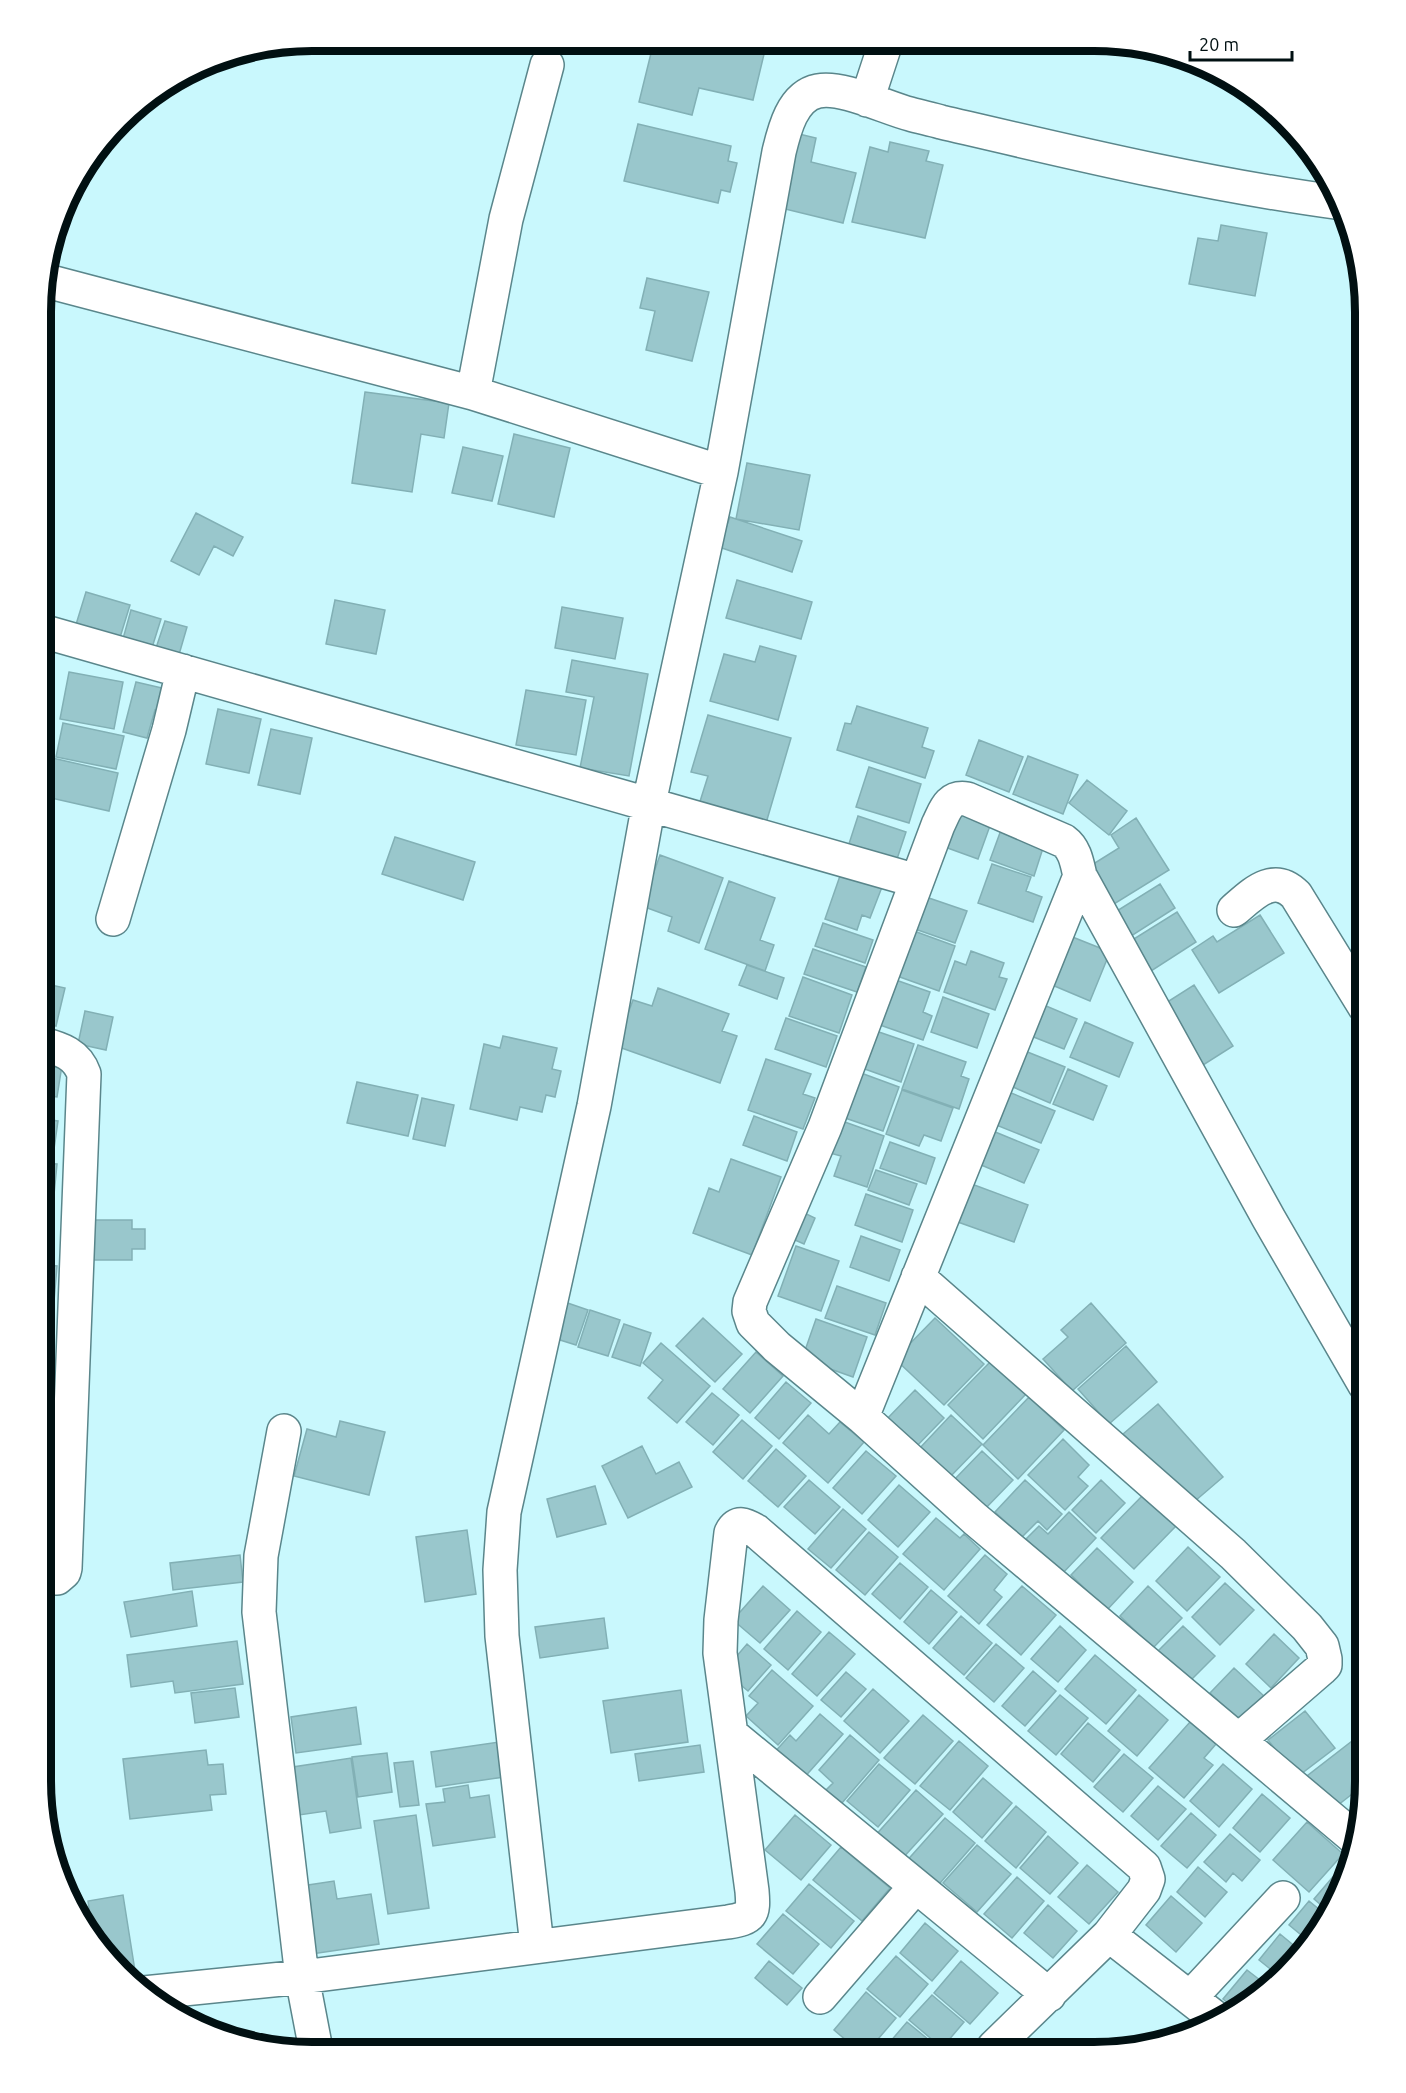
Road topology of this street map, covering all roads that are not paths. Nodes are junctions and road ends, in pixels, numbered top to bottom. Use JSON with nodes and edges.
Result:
{"nodes":[{"id":1,"x":883,"y":51,"type":"edge"},
{"id":2,"x":547,"y":65,"type":"dead end"},
{"id":3,"x":867,"y":100,"type":"junction"},
{"id":4,"x":1330,"y":201,"type":"edge"},
{"id":5,"x":53,"y":283,"type":"edge"},
{"id":6,"x":473,"y":393,"type":"junction"},
{"id":7,"x":721,"y":472,"type":"junction"},
{"id":8,"x":51,"y":634,"type":"edge"},
{"id":9,"x":183,"y":671,"type":"junction"},
{"id":10,"x":649,"y":803,"type":"junction"},
{"id":11,"x":1080,"y":876,"type":"junction"},
{"id":12,"x":917,"y":881,"type":"junction"},
{"id":13,"x":1234,"y":910,"type":"dead end"},
{"id":14,"x":113,"y":919,"type":"dead end"},
{"id":15,"x":1355,"y":991,"type":"edge"},
{"id":16,"x":51,"y":1047,"type":"edge"},
{"id":17,"x":918,"y":1277,"type":"junction"},
{"id":18,"x":1355,"y":1368,"type":"edge"},
{"id":19,"x":862,"y":1417,"type":"junction"},
{"id":20,"x":285,"y":1431,"type":"dead end"},
{"id":21,"x":51,"y":1578,"type":"edge"},
{"id":22,"x":732,"y":1735,"type":"junction"},
{"id":23,"x":1240,"y":1739,"type":"junction"},
{"id":24,"x":1350,"y":1833,"type":"edge"},
{"id":25,"x":916,"y":1886,"type":"junction"},
{"id":26,"x":1283,"y":1898,"type":"dead end"},
{"id":27,"x":1109,"y":1935,"type":"junction"},
{"id":28,"x":537,"y":1946,"type":"junction"},
{"id":29,"x":302,"y":1977,"type":"junction"},
{"id":30,"x":158,"y":1992,"type":"edge"},
{"id":31,"x":1048,"y":1995,"type":"junction"},
{"id":32,"x":820,"y":1997,"type":"dead end"},
{"id":33,"x":1190,"y":1998,"type":"junction"},
{"id":34,"x":1211,"y":2014,"type":"edge"},
{"id":35,"x":314,"y":2042,"type":"edge"},
{"id":36,"x":999,"y":2042,"type":"edge"}],
"edges":[{"from":1,"to":3,"type":"street"},
{"from":2,"to":6,"type":"street"},
{"from":3,"to":4,"type":"street"},
{"from":3,"to":7,"type":"street"},
{"from":5,"to":6,"type":"street"},
{"from":6,"to":7,"type":"street"},
{"from":7,"to":10,"type":"street"},
{"from":8,"to":9,"type":"street"},
{"from":9,"to":10,"type":"street"},
{"from":9,"to":14,"type":"street"},
{"from":10,"to":12,"type":"street"},
{"from":10,"to":28,"type":"street"},
{"from":11,"to":12,"type":"street"},
{"from":11,"to":17,"type":"street"},
{"from":11,"to":18,"type":"street"},
{"from":12,"to":19,"type":"street"},
{"from":13,"to":15,"type":"street"},
{"from":16,"to":21,"type":"street"},
{"from":17,"to":19,"type":"street"},
{"from":17,"to":23,"type":"street"},
{"from":19,"to":23,"type":"street"},
{"from":20,"to":29,"type":"street"},
{"from":22,"to":25,"type":"street"},
{"from":22,"to":27,"type":"street"},
{"from":22,"to":28,"type":"street"},
{"from":23,"to":24,"type":"street"},
{"from":25,"to":31,"type":"street"},
{"from":25,"to":32,"type":"street"},
{"from":26,"to":33,"type":"street"},
{"from":27,"to":31,"type":"street"},
{"from":27,"to":33,"type":"street"},
{"from":28,"to":29,"type":"street"},
{"from":29,"to":30,"type":"street"},
{"from":29,"to":35,"type":"street"},
{"from":31,"to":36,"type":"street"},
{"from":33,"to":34,"type":"street"}]}
